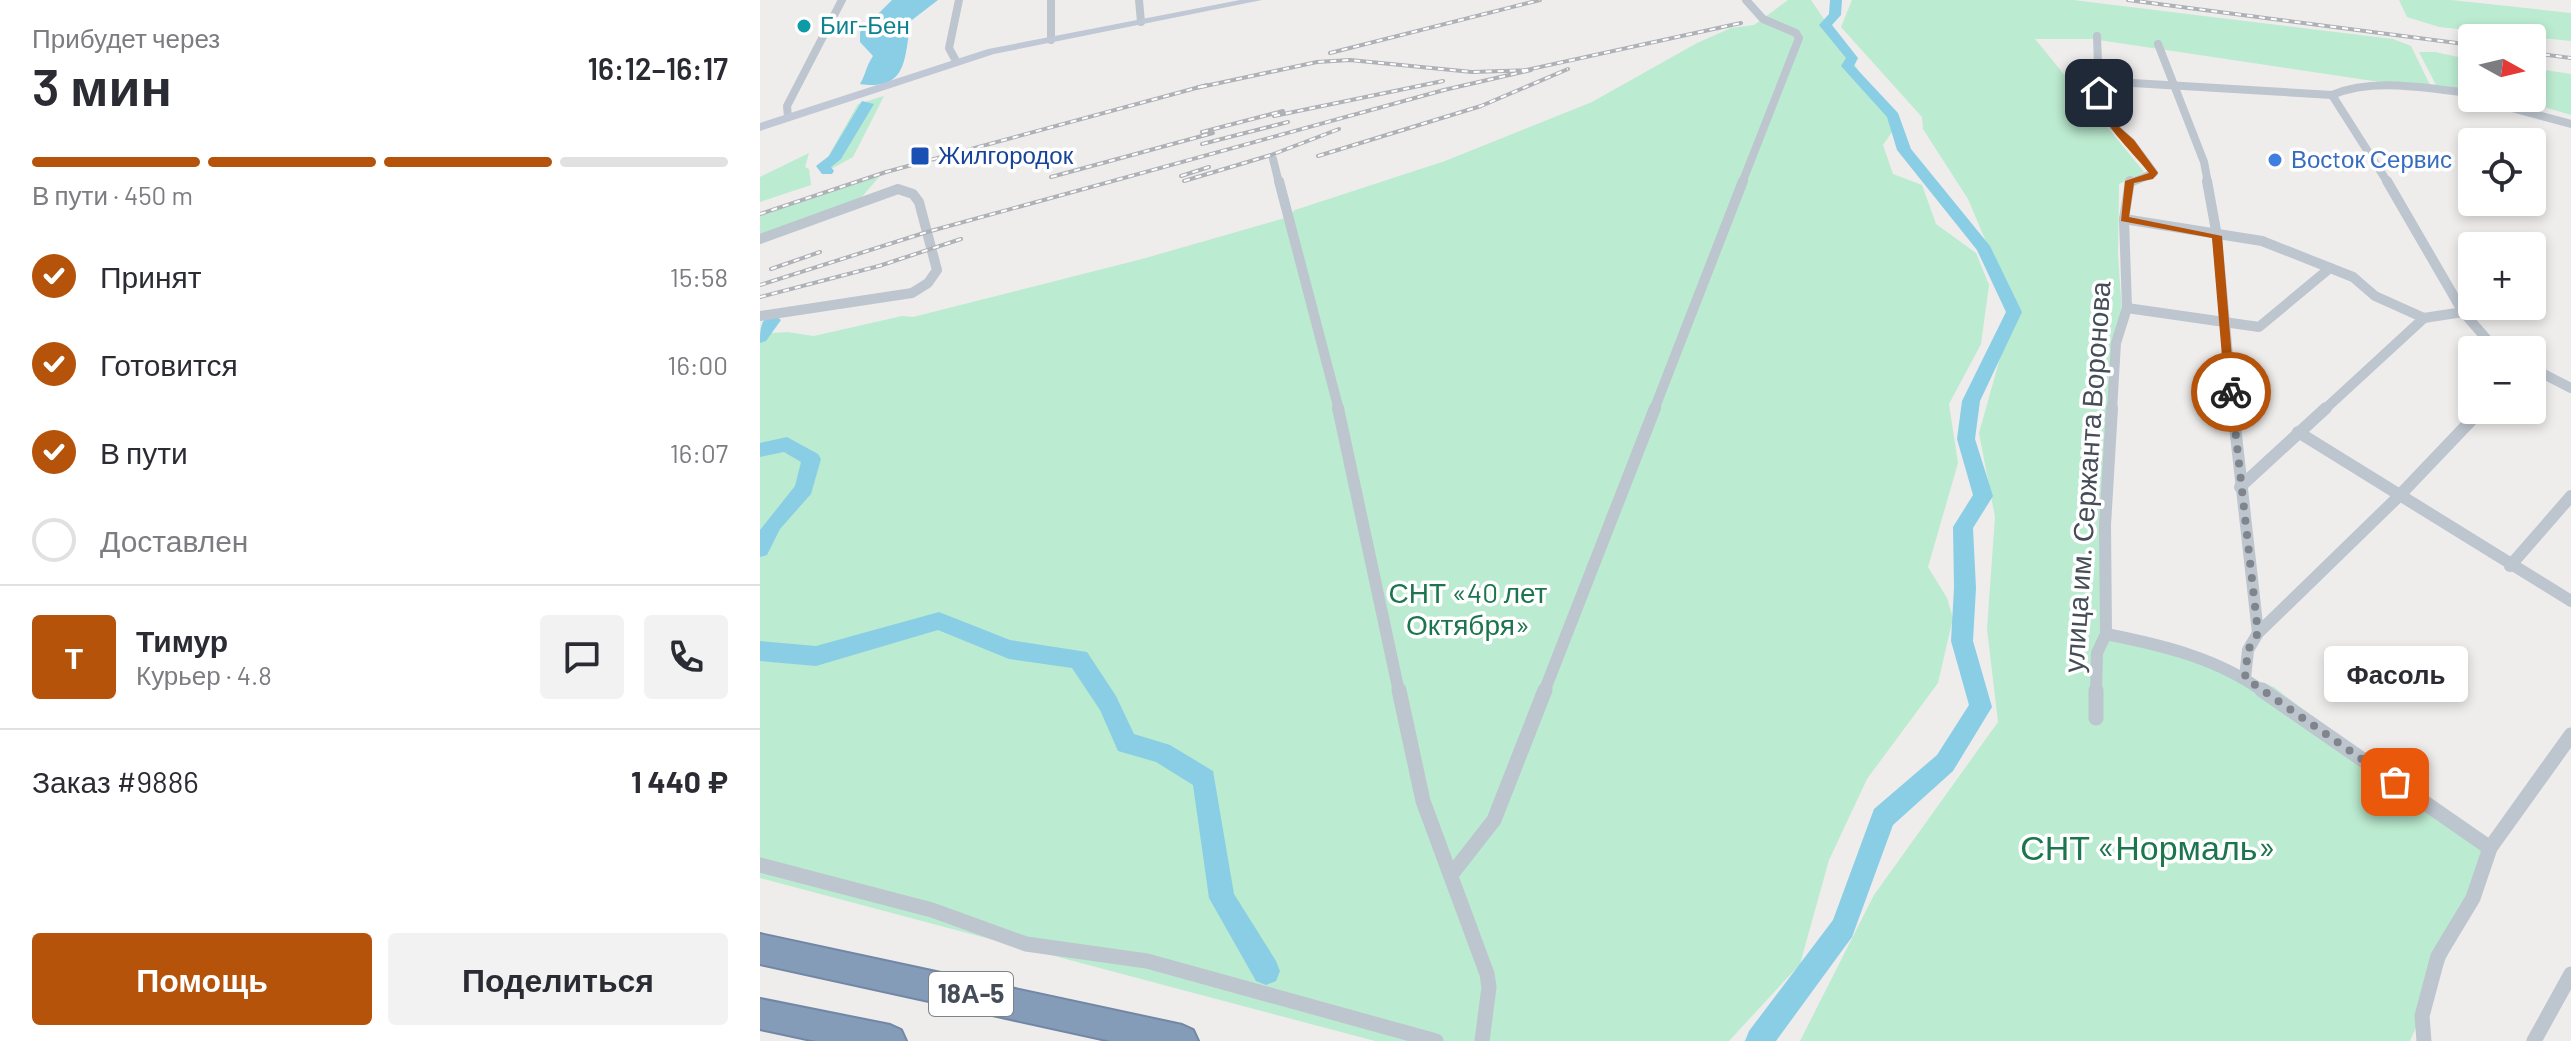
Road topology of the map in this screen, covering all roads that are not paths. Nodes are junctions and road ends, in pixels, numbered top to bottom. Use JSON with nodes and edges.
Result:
{"nodes":[{"id":1,"x":842,"y":0,"type":"edge"},
{"id":2,"x":959,"y":0,"type":"edge"},
{"id":3,"x":1051,"y":0,"type":"edge"},
{"id":4,"x":1139,"y":0,"type":"edge"},
{"id":5,"x":1255,"y":0,"type":"edge"},
{"id":6,"x":1746,"y":0,"type":"edge"},
{"id":7,"x":1234,"y":2,"type":"edge"},
{"id":8,"x":1141,"y":22,"type":"junction"},
{"id":9,"x":2097,"y":36,"type":"dead end"},
{"id":10,"x":1051,"y":40,"type":"junction"},
{"id":11,"x":2158,"y":44,"type":"dead end"},
{"id":12,"x":956,"y":61,"type":"junction"},
{"id":13,"x":2099,"y":81,"type":"junction"},
{"id":14,"x":2175,"y":85,"type":"junction"},
{"id":15,"x":2458,"y":92,"type":"edge"},
{"id":16,"x":2332,"y":95,"type":"junction"},
{"id":17,"x":2533,"y":112,"type":"edge"},
{"id":18,"x":788,"y":117,"type":"junction"},
{"id":19,"x":2571,"y":124,"type":"edge"},
{"id":20,"x":760,"y":127,"type":"edge"},
{"id":21,"x":1273,"y":159,"type":"dead end"},
{"id":22,"x":2124,"y":219,"type":"junction"},
{"id":23,"x":2217,"y":236,"type":"junction"},
{"id":24,"x":760,"y":239,"type":"edge"},
{"id":25,"x":2330,"y":268,"type":"junction"},
{"id":26,"x":2458,"y":303,"type":"edge"},
{"id":27,"x":2127,"y":308,"type":"junction"},
{"id":28,"x":2458,"y":313,"type":"edge"},
{"id":29,"x":760,"y":316,"type":"edge"},
{"id":30,"x":2424,"y":318,"type":"junction"},
{"id":31,"x":2470,"y":320,"type":"edge"},
{"id":32,"x":2225,"y":322,"type":"junction"},
{"id":33,"x":2483,"y":336,"type":"edge"},
{"id":34,"x":2546,"y":375,"type":"edge"},
{"id":35,"x":2571,"y":388,"type":"edge"},
{"id":36,"x":2468,"y":424,"type":"edge"},
{"id":37,"x":2298,"y":432,"type":"junction"},
{"id":38,"x":2240,"y":487,"type":"junction"},
{"id":39,"x":2399,"y":496,"type":"junction"},
{"id":40,"x":2571,"y":496,"type":"edge"},
{"id":41,"x":2510,"y":566,"type":"junction"},
{"id":42,"x":2571,"y":601,"type":"edge"},
{"id":43,"x":2258,"y":633,"type":"junction"},
{"id":44,"x":2106,"y":634,"type":"junction"},
{"id":45,"x":2245,"y":678,"type":"junction"},
{"id":46,"x":2096,"y":718,"type":"dead end"},
{"id":47,"x":2571,"y":735,"type":"edge"},
{"id":48,"x":2490,"y":848,"type":"junction"},
{"id":49,"x":760,"y":865,"type":"edge"},
{"id":50,"x":1451,"y":875,"type":"junction"},
{"id":51,"x":760,"y":949,"type":"edge"},
{"id":52,"x":2571,"y":974,"type":"edge"},
{"id":53,"x":760,"y":1014,"type":"edge"},
{"id":54,"x":890,"y":1041,"type":"edge"},
{"id":55,"x":1182,"y":1041,"type":"edge"},
{"id":56,"x":1436,"y":1041,"type":"edge"},
{"id":57,"x":1482,"y":1041,"type":"edge"},
{"id":58,"x":2424,"y":1041,"type":"edge"},
{"id":59,"x":2534,"y":1041,"type":"edge"}],
"edges":[{"from":1,"to":18,"type":"street"},
{"from":2,"to":12,"type":"street"},
{"from":3,"to":10,"type":"street"},
{"from":4,"to":8,"type":"street"},
{"from":5,"to":7,"type":"main road"},
{"from":6,"to":50,"type":"street"},
{"from":7,"to":8,"type":"main road"},
{"from":8,"to":10,"type":"main road"},
{"from":9,"to":13,"type":"street","name":"улица им. Сержанта Воронова"},
{"from":10,"to":12,"type":"main road"},
{"from":11,"to":14,"type":"street"},
{"from":12,"to":18,"type":"main road"},
{"from":13,"to":14,"type":"street"},
{"from":13,"to":22,"type":"street","name":"улица им. Сержанта Воронова"},
{"from":14,"to":16,"type":"street"},
{"from":14,"to":23,"type":"street"},
{"from":15,"to":16,"type":"street"},
{"from":16,"to":26,"type":"street"},
{"from":17,"to":19,"type":"street"},
{"from":18,"to":20,"type":"main road"},
{"from":21,"to":50,"type":"street"},
{"from":22,"to":23,"type":"street"},
{"from":22,"to":27,"type":"street","name":"улица им. Сержанта Воронова"},
{"from":23,"to":25,"type":"street"},
{"from":23,"to":32,"type":"street"},
{"from":24,"to":29,"type":"street"},
{"from":25,"to":30,"type":"street"},
{"from":25,"to":32,"type":"street"},
{"from":27,"to":32,"type":"street"},
{"from":27,"to":44,"type":"street","name":"улица им. Сержанта Воронова"},
{"from":28,"to":30,"type":"street"},
{"from":30,"to":37,"type":"street"},
{"from":31,"to":33,"type":"street"},
{"from":32,"to":38,"type":"street"},
{"from":34,"to":35,"type":"street"},
{"from":36,"to":39,"type":"street"},
{"from":37,"to":38,"type":"street"},
{"from":37,"to":39,"type":"street"},
{"from":38,"to":43,"type":"street"},
{"from":39,"to":41,"type":"street"},
{"from":39,"to":43,"type":"street"},
{"from":40,"to":41,"type":"street"},
{"from":41,"to":42,"type":"street"},
{"from":43,"to":45,"type":"street"},
{"from":44,"to":45,"type":"street"},
{"from":44,"to":46,"type":"street","name":"улица им. Сержанта Воронова"},
{"from":45,"to":48,"type":"street"},
{"from":47,"to":48,"type":"street"},
{"from":48,"to":58,"type":"street"},
{"from":49,"to":56,"type":"street"},
{"from":50,"to":57,"type":"street"},
{"from":51,"to":55,"type":"highway","number":"18А-5"},
{"from":52,"to":59,"type":"street"},
{"from":53,"to":54,"type":"highway"}]}
